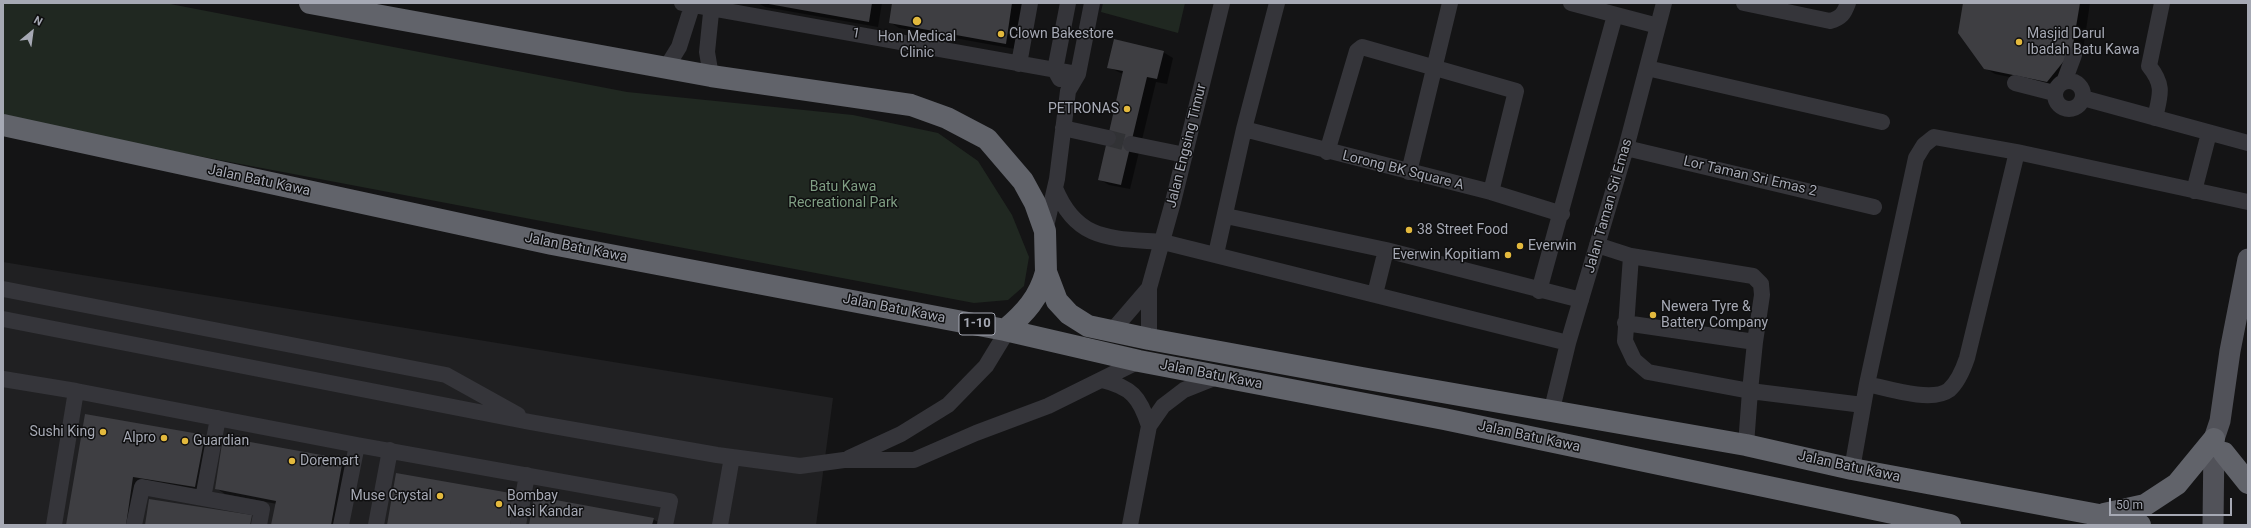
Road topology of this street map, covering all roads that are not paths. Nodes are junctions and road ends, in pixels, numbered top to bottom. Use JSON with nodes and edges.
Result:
{"nodes":[{"id":1,"x":310,"y":3,"type":"edge"},
{"id":2,"x":1030,"y":3,"type":"edge"},
{"id":3,"x":1068,"y":3,"type":"edge"},
{"id":4,"x":1092,"y":3,"type":"edge"},
{"id":5,"x":1222,"y":3,"type":"edge"},
{"id":6,"x":1277,"y":3,"type":"edge"},
{"id":7,"x":1450,"y":3,"type":"edge"},
{"id":8,"x":1571,"y":3,"type":"edge"},
{"id":9,"x":1664,"y":3,"type":"edge"},
{"id":10,"x":1744,"y":3,"type":"edge"},
{"id":11,"x":1848,"y":3,"type":"edge"},
{"id":12,"x":2162,"y":3,"type":"edge"},
{"id":13,"x":689,"y":4,"type":"edge"},
{"id":14,"x":711,"y":6,"type":"edge"},
{"id":15,"x":742,"y":8,"type":"edge"},
{"id":16,"x":1615,"y":15,"type":"junction"},
{"id":17,"x":1658,"y":26,"type":"junction"},
{"id":18,"x":2074,"y":54,"type":"dead end"},
{"id":19,"x":1019,"y":64,"type":"junction"},
{"id":20,"x":1434,"y":66,"type":"junction"},
{"id":21,"x":666,"y":68,"type":"junction"},
{"id":22,"x":1647,"y":68,"type":"junction"},
{"id":23,"x":1055,"y":70,"type":"junction"},
{"id":24,"x":1078,"y":74,"type":"junction"},
{"id":25,"x":711,"y":76,"type":"junction"},
{"id":26,"x":2015,"y":83,"type":"dead end"},
{"id":27,"x":2059,"y":87,"type":"junction"},
{"id":28,"x":1068,"y":91,"type":"junction"},
{"id":29,"x":2083,"y":98,"type":"junction"},
{"id":30,"x":2155,"y":118,"type":"junction"},
{"id":31,"x":1882,"y":122,"type":"dead end"},
{"id":32,"x":3,"y":125,"type":"edge"},
{"id":33,"x":1063,"y":128,"type":"junction"},
{"id":34,"x":1244,"y":129,"type":"junction"},
{"id":35,"x":2208,"y":133,"type":"junction"},
{"id":36,"x":1108,"y":138,"type":"tunnel mouth"},
{"id":37,"x":2248,"y":143,"type":"edge"},
{"id":38,"x":1131,"y":144,"type":"tunnel mouth"},
{"id":39,"x":1626,"y":148,"type":"junction"},
{"id":40,"x":1327,"y":152,"type":"junction"},
{"id":41,"x":2017,"y":152,"type":"junction"},
{"id":42,"x":1185,"y":155,"type":"junction"},
{"id":43,"x":1409,"y":172,"type":"junction"},
{"id":44,"x":1055,"y":188,"type":"junction"},
{"id":45,"x":2194,"y":191,"type":"junction"},
{"id":46,"x":1491,"y":192,"type":"junction"},
{"id":47,"x":2248,"y":202,"type":"edge"},
{"id":48,"x":1874,"y":207,"type":"dead end"},
{"id":49,"x":1562,"y":214,"type":"junction"},
{"id":50,"x":1226,"y":216,"type":"junction"},
{"id":51,"x":1045,"y":231,"type":"junction"},
{"id":52,"x":1163,"y":242,"type":"junction"},
{"id":53,"x":1597,"y":245,"type":"junction"},
{"id":54,"x":1386,"y":250,"type":"junction"},
{"id":55,"x":1216,"y":254,"type":"junction"},
{"id":56,"x":1631,"y":256,"type":"junction"},
{"id":57,"x":2248,"y":259,"type":"edge"},
{"id":58,"x":1046,"y":272,"type":"junction"},
{"id":59,"x":1149,"y":288,"type":"junction"},
{"id":60,"x":3,"y":289,"type":"edge"},
{"id":61,"x":1539,"y":290,"type":"junction"},
{"id":62,"x":1375,"y":294,"type":"junction"},
{"id":63,"x":1581,"y":300,"type":"junction"},
{"id":64,"x":3,"y":319,"type":"edge"},
{"id":65,"x":1625,"y":323,"type":"junction"},
{"id":66,"x":1006,"y":330,"type":"junction"},
{"id":67,"x":1112,"y":331,"type":"junction"},
{"id":68,"x":1149,"y":339,"type":"junction"},
{"id":69,"x":1755,"y":342,"type":"junction"},
{"id":70,"x":1568,"y":343,"type":"junction"},
{"id":71,"x":1139,"y":362,"type":"junction"},
{"id":72,"x":1219,"y":376,"type":"junction"},
{"id":73,"x":3,"y":379,"type":"edge"},
{"id":74,"x":1102,"y":380,"type":"junction"},
{"id":75,"x":1867,"y":384,"type":"junction"},
{"id":76,"x":76,"y":391,"type":"junction"},
{"id":77,"x":1750,"y":391,"type":"junction"},
{"id":78,"x":1864,"y":405,"type":"junction"},
{"id":79,"x":1552,"y":409,"type":"junction"},
{"id":80,"x":218,"y":418,"type":"junction"},
{"id":81,"x":530,"y":422,"type":"junction"},
{"id":82,"x":1149,"y":426,"type":"junction"},
{"id":83,"x":2219,"y":438,"type":"junction"},
{"id":84,"x":357,"y":445,"type":"junction"},
{"id":85,"x":1746,"y":445,"type":"junction"},
{"id":86,"x":390,"y":450,"type":"junction"},
{"id":87,"x":732,"y":457,"type":"junction"},
{"id":88,"x":844,"y":460,"type":"junction"},
{"id":89,"x":1852,"y":468,"type":"junction"},
{"id":90,"x":527,"y":475,"type":"junction"},
{"id":91,"x":2248,"y":483,"type":"edge"},
{"id":92,"x":203,"y":498,"type":"junction"},
{"id":93,"x":2099,"y":515,"type":"junction"},
{"id":94,"x":54,"y":525,"type":"edge"},
{"id":95,"x":134,"y":525,"type":"edge"},
{"id":96,"x":260,"y":525,"type":"edge"},
{"id":97,"x":341,"y":525,"type":"edge"},
{"id":98,"x":376,"y":525,"type":"edge"},
{"id":99,"x":518,"y":525,"type":"edge"},
{"id":100,"x":665,"y":525,"type":"edge"},
{"id":101,"x":720,"y":525,"type":"edge"},
{"id":102,"x":1130,"y":525,"type":"edge"},
{"id":103,"x":1950,"y":525,"type":"edge"},
{"id":104,"x":2140,"y":525,"type":"edge"},
{"id":105,"x":2213,"y":525,"type":"edge"},
{"id":106,"x":2227,"y":525,"type":"edge"}],
"edges":[{"from":1,"to":21,"type":"highway","name":"Jalan Batu Kawa"},
{"from":2,"to":19,"type":"street"},
{"from":3,"to":23,"type":"street"},
{"from":4,"to":24,"type":"street"},
{"from":5,"to":42,"type":"street","name":"Jalan Engsing Timur"},
{"from":6,"to":34,"type":"street"},
{"from":7,"to":20,"type":"street"},
{"from":8,"to":16,"type":"street"},
{"from":9,"to":17,"type":"street","name":"Jalan Taman Sri Emas"},
{"from":10,"to":11,"type":"street"},
{"from":12,"to":30,"type":"street"},
{"from":13,"to":14,"type":"street","name":"1"},
{"from":13,"to":21,"type":"street"},
{"from":14,"to":15,"type":"street","name":"1"},
{"from":14,"to":25,"type":"street"},
{"from":15,"to":19,"type":"street","name":"1"},
{"from":16,"to":17,"type":"street"},
{"from":16,"to":49,"type":"street"},
{"from":17,"to":22,"type":"street","name":"Jalan Taman Sri Emas"},
{"from":18,"to":27,"type":"street"},
{"from":19,"to":23,"type":"street","name":"1"},
{"from":20,"to":40,"type":"street"},
{"from":20,"to":43,"type":"street"},
{"from":20,"to":46,"type":"street"},
{"from":21,"to":25,"type":"highway","name":"Jalan Batu Kawa"},
{"from":22,"to":31,"type":"street"},
{"from":22,"to":39,"type":"street","name":"Jalan Taman Sri Emas"},
{"from":23,"to":24,"type":"street","name":"1"},
{"from":23,"to":28,"type":"street"},
{"from":24,"to":28,"type":"street"},
{"from":25,"to":51,"type":"highway","name":"Jalan Batu Kawa"},
{"from":26,"to":27,"type":"street"},
{"from":27,"to":29,"type":"street"},
{"from":27,"to":29,"type":"street"},
{"from":28,"to":33,"type":"street"},
{"from":29,"to":30,"type":"street"},
{"from":30,"to":35,"type":"street"},
{"from":32,"to":66,"type":"highway","name":"Jalan Batu Kawa","number":"1-10"},
{"from":33,"to":36,"type":"street"},
{"from":33,"to":44,"type":"street"},
{"from":34,"to":40,"type":"street","name":"Lorong BK Square A"},
{"from":34,"to":50,"type":"street"},
{"from":35,"to":37,"type":"street"},
{"from":35,"to":45,"type":"street"},
{"from":38,"to":42,"type":"street"},
{"from":39,"to":48,"type":"street","name":"Lor Taman Sri Emas 2"},
{"from":39,"to":53,"type":"street","name":"Jalan Taman Sri Emas"},
{"from":40,"to":43,"type":"street","name":"Lorong BK Square A"},
{"from":41,"to":45,"type":"street"},
{"from":41,"to":75,"type":"street"},
{"from":41,"to":75,"type":"street"},
{"from":42,"to":52,"type":"street","name":"Jalan Engsing Timur"},
{"from":43,"to":46,"type":"street","name":"Lorong BK Square A"},
{"from":44,"to":51,"type":"street"},
{"from":44,"to":52,"type":"street"},
{"from":45,"to":47,"type":"street"},
{"from":46,"to":49,"type":"street","name":"Lorong BK Square A"},
{"from":49,"to":61,"type":"street"},
{"from":50,"to":54,"type":"street"},
{"from":50,"to":55,"type":"street"},
{"from":51,"to":58,"type":"highway","name":"Jalan Batu Kawa"},
{"from":52,"to":55,"type":"street"},
{"from":52,"to":59,"type":"street","name":"Jalan Engsing Timur"},
{"from":53,"to":56,"type":"street"},
{"from":53,"to":63,"type":"street","name":"Jalan Taman Sri Emas"},
{"from":54,"to":61,"type":"street"},
{"from":54,"to":62,"type":"street"},
{"from":55,"to":62,"type":"street"},
{"from":56,"to":65,"type":"street"},
{"from":56,"to":69,"type":"street"},
{"from":57,"to":83,"type":"main road"},
{"from":58,"to":66,"type":"highway"},
{"from":58,"to":67,"type":"highway","name":"Jalan Batu Kawa"},
{"from":59,"to":67,"type":"street","name":"Jalan Engsing Timur"},
{"from":59,"to":68,"type":"street","name":"Jalan Engsing Timur"},
{"from":60,"to":81,"type":"street"},
{"from":61,"to":63,"type":"street"},
{"from":62,"to":70,"type":"street"},
{"from":63,"to":70,"type":"street","name":"Jalan Taman Sri Emas"},
{"from":64,"to":81,"type":"street"},
{"from":65,"to":69,"type":"street"},
{"from":65,"to":77,"type":"street"},
{"from":66,"to":71,"type":"highway","name":"Jalan Batu Kawa","number":"1-10"},
{"from":66,"to":88,"type":"street"},
{"from":67,"to":68,"type":"highway","name":"Jalan Batu Kawa"},
{"from":68,"to":79,"type":"highway","name":"Jalan Batu Kawa"},
{"from":69,"to":77,"type":"street"},
{"from":70,"to":79,"type":"street","name":"Jalan Taman Sri Emas"},
{"from":71,"to":72,"type":"highway","name":"Jalan Batu Kawa","number":"1-10"},
{"from":71,"to":74,"type":"street"},
{"from":72,"to":82,"type":"street"},
{"from":72,"to":103,"type":"highway","name":"Jalan Batu Kawa","number":"1-10"},
{"from":73,"to":76,"type":"street"},
{"from":74,"to":82,"type":"street"},
{"from":74,"to":88,"type":"street"},
{"from":75,"to":78,"type":"street"},
{"from":76,"to":80,"type":"street"},
{"from":76,"to":94,"type":"street"},
{"from":77,"to":78,"type":"street"},
{"from":77,"to":85,"type":"street"},
{"from":78,"to":89,"type":"street"},
{"from":79,"to":85,"type":"highway","name":"Jalan Batu Kawa"},
{"from":80,"to":84,"type":"street"},
{"from":80,"to":92,"type":"street"},
{"from":81,"to":87,"type":"street"},
{"from":82,"to":102,"type":"street"},
{"from":83,"to":91,"type":"highway"},
{"from":83,"to":93,"type":"highway"},
{"from":83,"to":105,"type":"main road"},
{"from":83,"to":106,"type":"main road"},
{"from":84,"to":86,"type":"street"},
{"from":84,"to":97,"type":"street"},
{"from":85,"to":89,"type":"highway","name":"Jalan Batu Kawa"},
{"from":86,"to":90,"type":"street"},
{"from":86,"to":98,"type":"street"},
{"from":87,"to":88,"type":"street"},
{"from":87,"to":101,"type":"street"},
{"from":89,"to":93,"type":"highway","name":"Jalan Batu Kawa"},
{"from":90,"to":99,"type":"street"},
{"from":90,"to":100,"type":"street"},
{"from":92,"to":95,"type":"street"},
{"from":92,"to":96,"type":"street"},
{"from":93,"to":104,"type":"highway","name":"Jalan Batu Kawa"}]}
